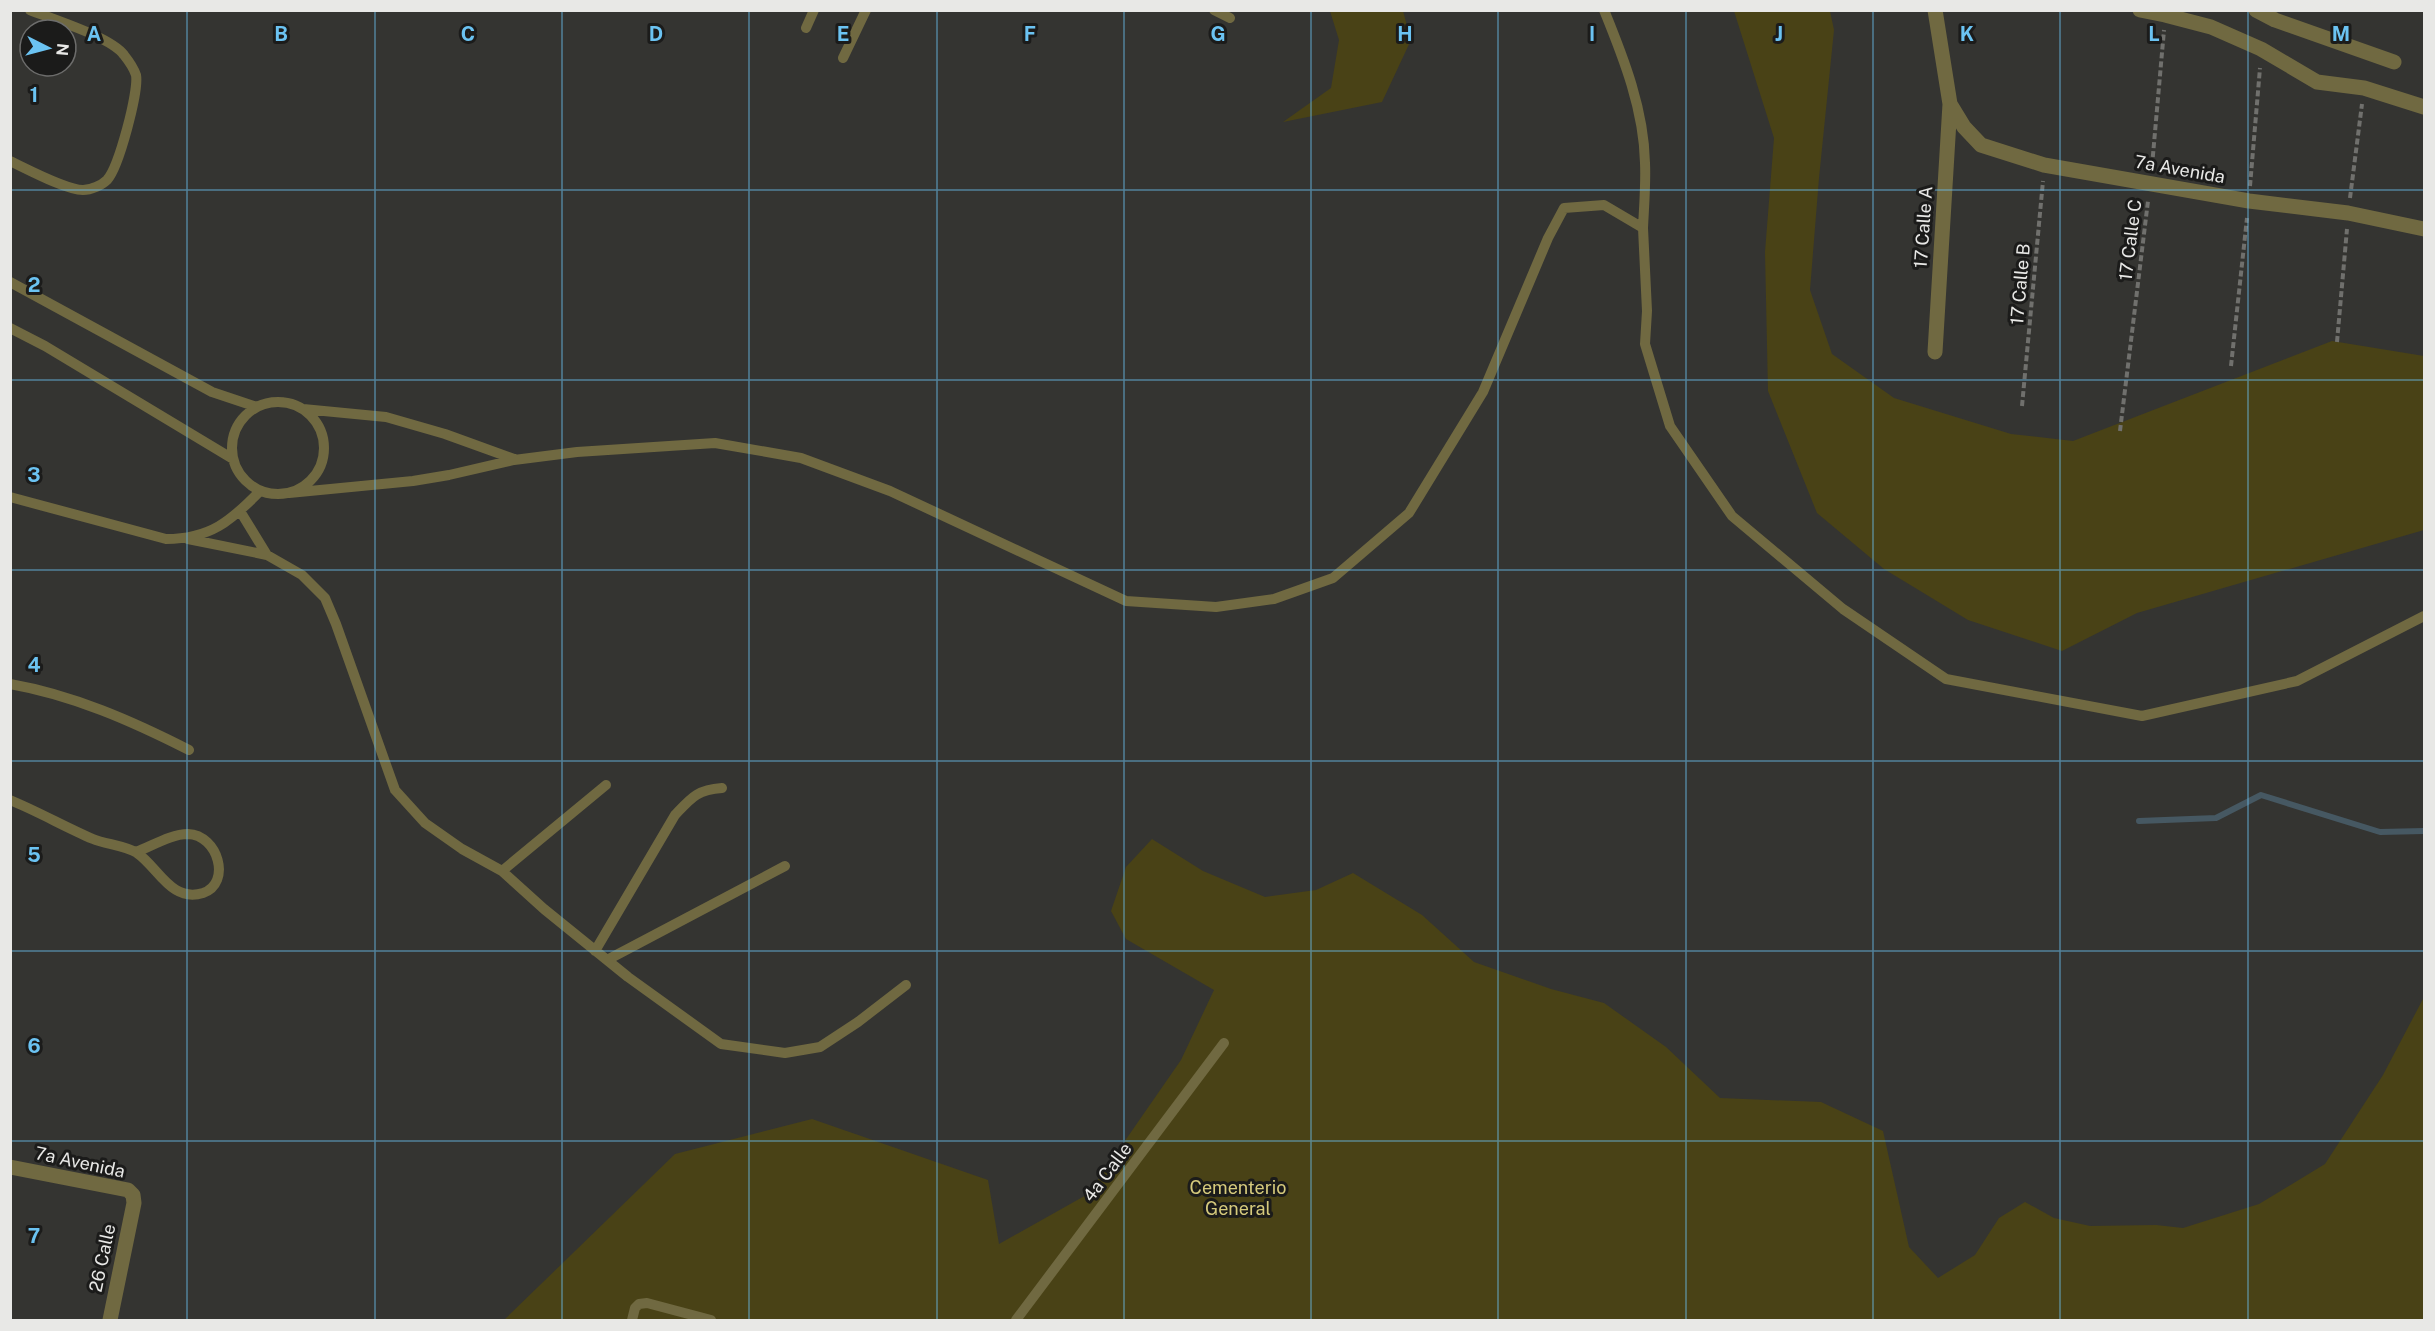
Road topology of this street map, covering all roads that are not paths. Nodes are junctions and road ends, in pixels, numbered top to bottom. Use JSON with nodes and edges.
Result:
{"nodes":[{"id":1,"x":30,"y":10,"type":"edge"},
{"id":2,"x":814,"y":10,"type":"edge"},
{"id":3,"x":866,"y":10,"type":"edge"},
{"id":4,"x":1214,"y":10,"type":"edge"},
{"id":5,"x":1604,"y":10,"type":"edge"},
{"id":6,"x":1935,"y":10,"type":"edge"},
{"id":7,"x":2140,"y":10,"type":"edge"},
{"id":8,"x":2256,"y":10,"type":"edge"},
{"id":9,"x":1230,"y":18,"type":"dead end"},
{"id":10,"x":806,"y":28,"type":"dead end"},
{"id":11,"x":843,"y":58,"type":"dead end"},
{"id":12,"x":2394,"y":62,"type":"dead end"},
{"id":13,"x":1950,"y":105,"type":"junction"},
{"id":14,"x":2424,"y":107,"type":"edge"},
{"id":15,"x":10,"y":161,"type":"edge"},
{"id":16,"x":1643,"y":228,"type":"junction"},
{"id":17,"x":2424,"y":229,"type":"edge"},
{"id":18,"x":10,"y":282,"type":"edge"},
{"id":19,"x":10,"y":328,"type":"edge"},
{"id":20,"x":1935,"y":352,"type":"dead end"},
{"id":21,"x":257,"y":407,"type":"junction"},
{"id":22,"x":303,"y":409,"type":"junction"},
{"id":23,"x":233,"y":459,"type":"junction"},
{"id":24,"x":514,"y":460,"type":"junction"},
{"id":25,"x":260,"y":491,"type":"junction"},
{"id":26,"x":289,"y":493,"type":"junction"},
{"id":27,"x":10,"y":497,"type":"edge"},
{"id":28,"x":240,"y":511,"type":"junction"},
{"id":29,"x":188,"y":539,"type":"junction"},
{"id":30,"x":267,"y":555,"type":"junction"},
{"id":31,"x":2424,"y":616,"type":"edge"},
{"id":32,"x":10,"y":684,"type":"edge"},
{"id":33,"x":189,"y":750,"type":"dead end"},
{"id":34,"x":606,"y":785,"type":"dead end"},
{"id":35,"x":722,"y":788,"type":"dead end"},
{"id":36,"x":10,"y":800,"type":"edge"},
{"id":37,"x":136,"y":852,"type":"junction"},
{"id":38,"x":785,"y":866,"type":"dead end"},
{"id":39,"x":502,"y":871,"type":"junction"},
{"id":40,"x":595,"y":951,"type":"junction"},
{"id":41,"x":607,"y":960,"type":"junction"},
{"id":42,"x":906,"y":985,"type":"dead end"},
{"id":43,"x":1224,"y":1043,"type":"dead end"},
{"id":44,"x":10,"y":1167,"type":"edge"},
{"id":45,"x":134,"y":1203,"type":"joint"},
{"id":46,"x":110,"y":1320,"type":"edge"},
{"id":47,"x":632,"y":1320,"type":"edge"},
{"id":48,"x":711,"y":1320,"type":"edge"},
{"id":49,"x":1016,"y":1320,"type":"edge"}],
"edges":[{"from":1,"to":15,"type":"lane"},
{"from":2,"to":10,"type":"lane"},
{"from":3,"to":11,"type":"lane"},
{"from":4,"to":9,"type":"lane"},
{"from":5,"to":16,"type":"lane"},
{"from":6,"to":13,"type":"street"},
{"from":7,"to":14,"type":"street"},
{"from":8,"to":12,"type":"street"},
{"from":13,"to":17,"type":"street","name":"7a Avenida"},
{"from":13,"to":20,"type":"street","name":"17 Calle A"},
{"from":16,"to":24,"type":"lane"},
{"from":16,"to":31,"type":"lane"},
{"from":18,"to":21,"type":"lane"},
{"from":19,"to":23,"type":"lane"},
{"from":21,"to":22,"type":"lane"},
{"from":21,"to":23,"type":"lane"},
{"from":22,"to":24,"type":"lane"},
{"from":22,"to":26,"type":"lane"},
{"from":23,"to":25,"type":"lane"},
{"from":24,"to":26,"type":"lane"},
{"from":25,"to":26,"type":"lane"},
{"from":25,"to":28,"type":"lane"},
{"from":27,"to":29,"type":"lane"},
{"from":28,"to":29,"type":"lane"},
{"from":28,"to":30,"type":"lane"},
{"from":29,"to":30,"type":"lane"},
{"from":30,"to":39,"type":"lane"},
{"from":32,"to":33,"type":"lane"},
{"from":34,"to":39,"type":"lane"},
{"from":35,"to":40,"type":"lane"},
{"from":36,"to":37,"type":"lane"},
{"from":37,"to":37,"type":"lane"},
{"from":38,"to":41,"type":"lane"},
{"from":39,"to":40,"type":"lane"},
{"from":40,"to":41,"type":"lane"},
{"from":41,"to":42,"type":"lane"},
{"from":43,"to":49,"type":"lane","name":"4a Calle"},
{"from":44,"to":45,"type":"street","name":"7a Avenida"},
{"from":45,"to":46,"type":"street","name":"26 Calle"},
{"from":47,"to":48,"type":"lane"}]}
